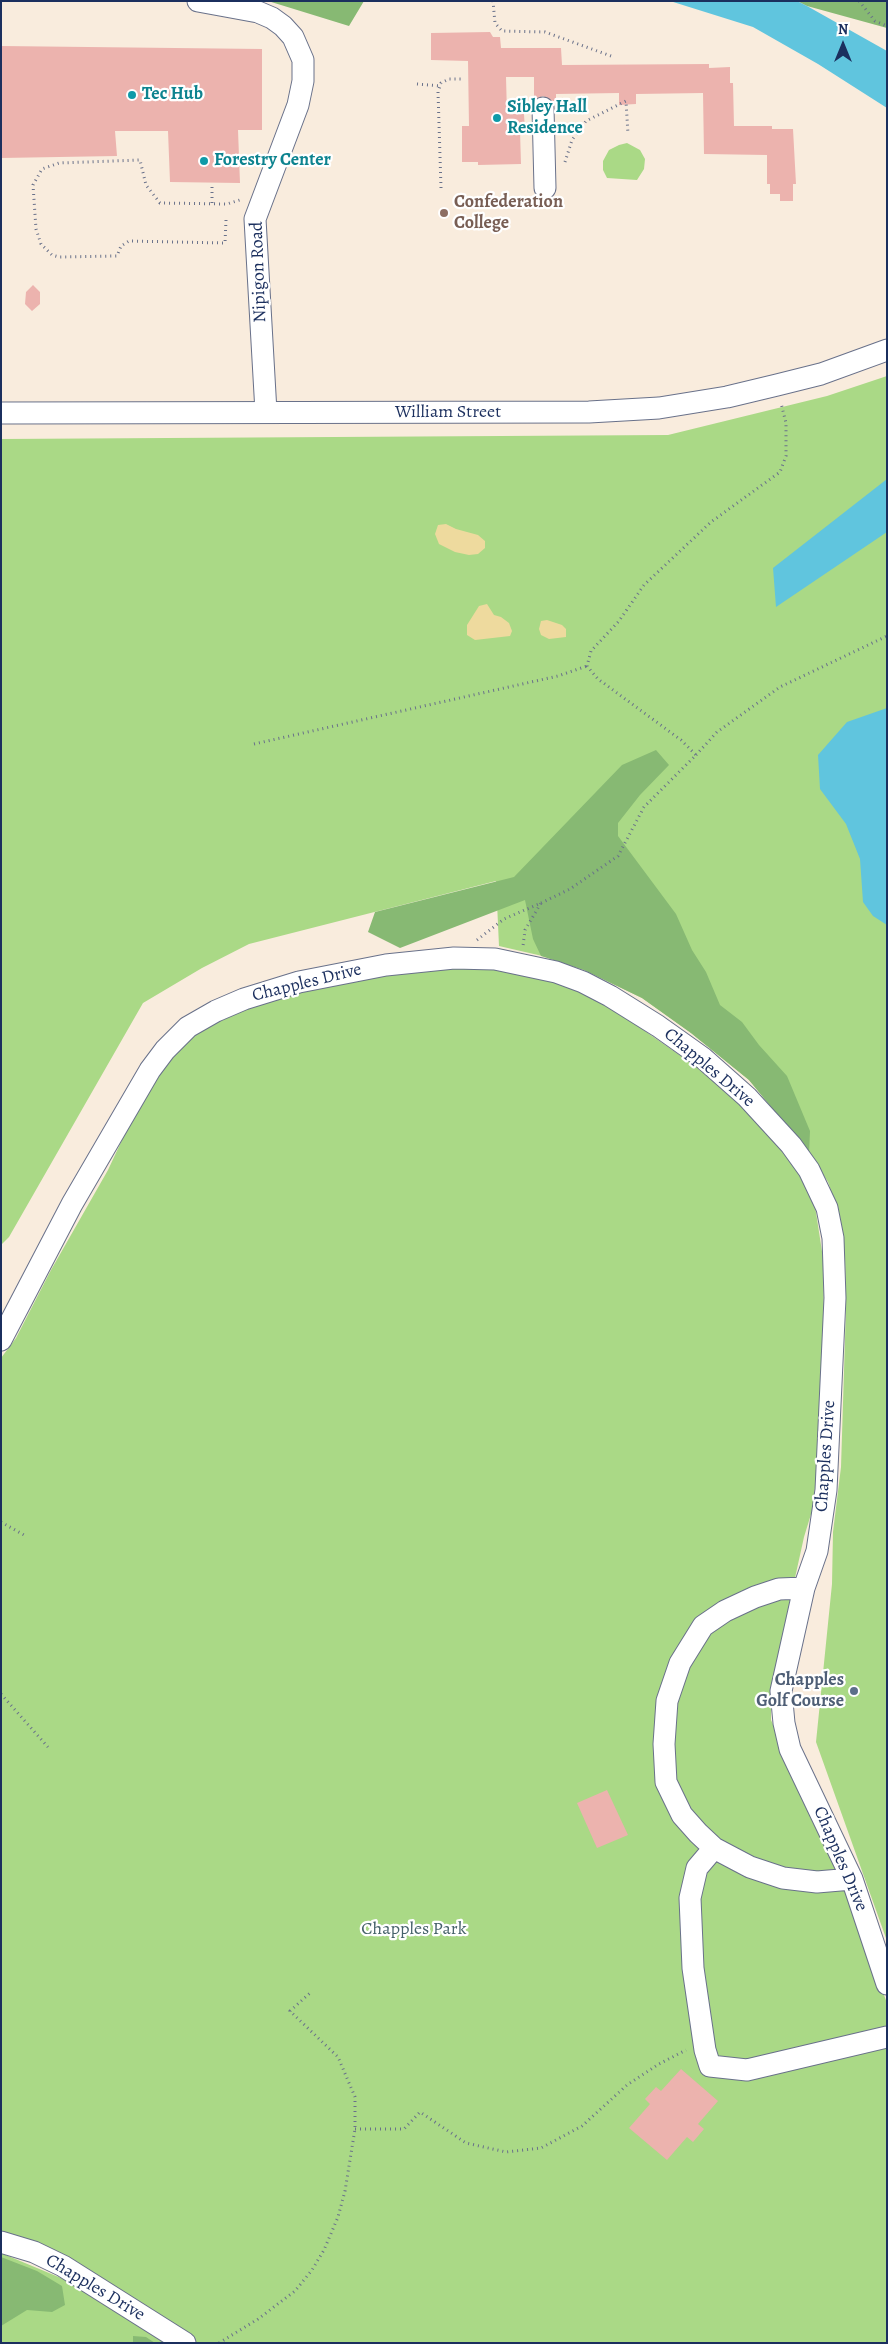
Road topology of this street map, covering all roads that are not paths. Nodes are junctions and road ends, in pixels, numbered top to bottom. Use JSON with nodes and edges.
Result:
{"nodes":[{"id":1,"x":198,"y":1,"type":"edge"},
{"id":2,"x":543,"y":108,"type":"dead end"},
{"id":3,"x":545,"y":188,"type":"dead end"},
{"id":4,"x":887,"y":350,"type":"edge"},
{"id":5,"x":266,"y":412,"type":"junction"},
{"id":6,"x":1,"y":413,"type":"edge"},
{"id":7,"x":1,"y":1340,"type":"edge"},
{"id":8,"x":804,"y":1588,"type":"junction"},
{"id":9,"x":714,"y":1848,"type":"junction"},
{"id":10,"x":852,"y":1879,"type":"junction"},
{"id":11,"x":887,"y":1984,"type":"edge"},
{"id":12,"x":887,"y":2037,"type":"edge"},
{"id":13,"x":1,"y":2242,"type":"edge"},
{"id":14,"x":184,"y":2343,"type":"edge"}],
"edges":[{"from":1,"to":5,"type":"street","name":"Nipigon Road"},
{"from":2,"to":3,"type":"street"},
{"from":4,"to":5,"type":"street","name":"William Street"},
{"from":5,"to":6,"type":"street","name":"William Street"},
{"from":7,"to":8,"type":"street","name":"Chapples Drive"},
{"from":8,"to":9,"type":"street"},
{"from":8,"to":10,"type":"street","name":"Chapples Drive"},
{"from":9,"to":10,"type":"street"},
{"from":9,"to":12,"type":"street"},
{"from":10,"to":11,"type":"street","name":"Chapples Drive"},
{"from":13,"to":14,"type":"street","name":"Chapples Drive"}]}
